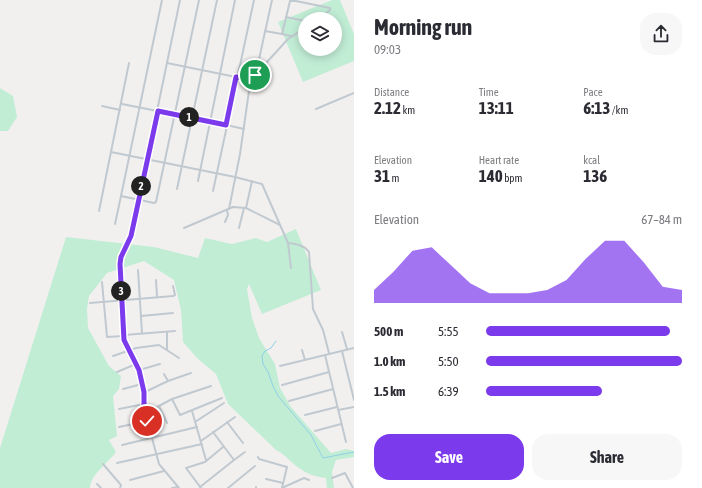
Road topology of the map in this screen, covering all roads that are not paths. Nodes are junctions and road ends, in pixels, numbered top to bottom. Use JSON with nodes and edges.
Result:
{"nodes":[{"id":1,"x":162,"y":0,"type":"edge"},
{"id":2,"x":180,"y":0,"type":"edge"},
{"id":3,"x":199,"y":0,"type":"edge"},
{"id":4,"x":217,"y":0,"type":"edge"},
{"id":5,"x":235,"y":0,"type":"edge"},
{"id":6,"x":254,"y":0,"type":"edge"},
{"id":7,"x":272,"y":0,"type":"edge"},
{"id":8,"x":290,"y":0,"type":"edge"},
{"id":9,"x":328,"y":12,"type":"edge"},
{"id":10,"x":286,"y":17,"type":"junction"},
{"id":11,"x":298,"y":20,"type":"edge"},
{"id":12,"x":265,"y":31,"type":"junction"},
{"id":13,"x":282,"y":34,"type":"junction"},
{"id":14,"x":298,"y":34,"type":"edge"},
{"id":15,"x":292,"y":36,"type":"junction"},
{"id":16,"x":129,"y":63,"type":"dead end"},
{"id":17,"x":184,"y":67,"type":"junction"},
{"id":18,"x":201,"y":70,"type":"junction"},
{"id":19,"x":220,"y":73,"type":"junction"},
{"id":20,"x":256,"y":73,"type":"junction"},
{"id":21,"x":236,"y":77,"type":"junction"},
{"id":22,"x":252,"y":79,"type":"junction"},
{"id":23,"x":162,"y":84,"type":"junction"},
{"id":24,"x":354,"y":93,"type":"edge"},
{"id":25,"x":121,"y":103,"type":"junction"},
{"id":26,"x":102,"y":106,"type":"dead end"},
{"id":27,"x":139,"y":107,"type":"junction"},
{"id":28,"x":316,"y":109,"type":"dead end"},
{"id":29,"x":120,"y":110,"type":"junction"},
{"id":30,"x":158,"y":111,"type":"junction"},
{"id":31,"x":174,"y":115,"type":"junction"},
{"id":32,"x":193,"y":118,"type":"junction"},
{"id":33,"x":210,"y":121,"type":"junction"},
{"id":34,"x":226,"y":125,"type":"junction"},
{"id":35,"x":244,"y":129,"type":"junction"},
{"id":36,"x":111,"y":152,"type":"junction"},
{"id":37,"x":129,"y":155,"type":"junction"},
{"id":38,"x":147,"y":159,"type":"junction"},
{"id":39,"x":165,"y":162,"type":"junction"},
{"id":40,"x":182,"y":166,"type":"junction"},
{"id":41,"x":200,"y":170,"type":"junction"},
{"id":42,"x":217,"y":173,"type":"junction"},
{"id":43,"x":235,"y":177,"type":"junction"},
{"id":44,"x":198,"y":181,"type":"dead end"},
{"id":45,"x":252,"y":181,"type":"junction"},
{"id":46,"x":177,"y":189,"type":"dead end"},
{"id":47,"x":213,"y":191,"type":"dead end"},
{"id":48,"x":121,"y":196,"type":"junction"},
{"id":49,"x":139,"y":199,"type":"junction"},
{"id":50,"x":245,"y":208,"type":"junction"},
{"id":51,"x":228,"y":209,"type":"junction"},
{"id":52,"x":99,"y":210,"type":"dead end"},
{"id":53,"x":225,"y":222,"type":"dead end"},
{"id":54,"x":115,"y":224,"type":"dead end"},
{"id":55,"x":281,"y":225,"type":"junction"},
{"id":56,"x":184,"y":228,"type":"dead end"},
{"id":57,"x":239,"y":228,"type":"dead end"},
{"id":58,"x":288,"y":243,"type":"junction"},
{"id":59,"x":291,"y":268,"type":"dead end"},
{"id":60,"x":138,"y":270,"type":"dead end"},
{"id":61,"x":156,"y":280,"type":"dead end"},
{"id":62,"x":102,"y":282,"type":"dead end"},
{"id":63,"x":173,"y":286,"type":"dead end"},
{"id":64,"x":157,"y":297,"type":"junction"},
{"id":65,"x":140,"y":299,"type":"junction"},
{"id":66,"x":122,"y":301,"type":"junction"},
{"id":67,"x":103,"y":302,"type":"junction"},
{"id":68,"x":90,"y":303,"type":"dead end"},
{"id":69,"x":173,"y":313,"type":"dead end"},
{"id":70,"x":141,"y":316,"type":"junction"},
{"id":71,"x":175,"y":331,"type":"dead end"},
{"id":72,"x":167,"y":332,"type":"junction"},
{"id":73,"x":342,"y":332,"type":"dead end"},
{"id":74,"x":142,"y":333,"type":"junction"},
{"id":75,"x":124,"y":335,"type":"junction"},
{"id":76,"x":354,"y":348,"type":"edge"},
{"id":77,"x":167,"y":349,"type":"junction"},
{"id":78,"x":128,"y":350,"type":"junction"},
{"id":79,"x":302,"y":350,"type":"dead end"},
{"id":80,"x":347,"y":350,"type":"junction"},
{"id":81,"x":342,"y":351,"type":"junction"},
{"id":82,"x":329,"y":353,"type":"junction"},
{"id":83,"x":325,"y":355,"type":"junction"},
{"id":84,"x":113,"y":356,"type":"dead end"},
{"id":85,"x":179,"y":358,"type":"dead end"},
{"id":86,"x":305,"y":360,"type":"junction"},
{"id":87,"x":136,"y":364,"type":"junction"},
{"id":88,"x":160,"y":364,"type":"dead end"},
{"id":89,"x":280,"y":366,"type":"dead end"},
{"id":90,"x":139,"y":370,"type":"junction"},
{"id":91,"x":117,"y":372,"type":"dead end"},
{"id":92,"x":191,"y":372,"type":"dead end"},
{"id":93,"x":329,"y":372,"type":"junction"},
{"id":94,"x":164,"y":374,"type":"dead end"},
{"id":95,"x":168,"y":381,"type":"junction"},
{"id":96,"x":142,"y":384,"type":"junction"},
{"id":97,"x":282,"y":385,"type":"dead end"},
{"id":98,"x":211,"y":386,"type":"dead end"},
{"id":99,"x":123,"y":388,"type":"dead end"},
{"id":100,"x":333,"y":389,"type":"junction"},
{"id":101,"x":144,"y":392,"type":"junction"},
{"id":102,"x":222,"y":398,"type":"dead end"},
{"id":103,"x":172,"y":399,"type":"junction"},
{"id":104,"x":354,"y":400,"type":"edge"},
{"id":105,"x":289,"y":401,"type":"dead end"},
{"id":106,"x":224,"y":403,"type":"dead end"},
{"id":107,"x":144,"y":404,"type":"junction"},
{"id":108,"x":159,"y":406,"type":"junction"},
{"id":109,"x":337,"y":407,"type":"junction"},
{"id":110,"x":354,"y":407,"type":"edge"},
{"id":111,"x":119,"y":409,"type":"dead end"},
{"id":112,"x":338,"y":410,"type":"junction"},
{"id":113,"x":191,"y":411,"type":"junction"},
{"id":114,"x":144,"y":412,"type":"junction"},
{"id":115,"x":305,"y":415,"type":"dead end"},
{"id":116,"x":235,"y":417,"type":"dead end"},
{"id":117,"x":147,"y":421,"type":"junction"},
{"id":118,"x":195,"y":422,"type":"junction"},
{"id":119,"x":227,"y":422,"type":"junction"},
{"id":120,"x":167,"y":423,"type":"dead end"},
{"id":121,"x":341,"y":424,"type":"junction"},
{"id":122,"x":119,"y":427,"type":"dead end"},
{"id":123,"x":197,"y":427,"type":"junction"},
{"id":124,"x":315,"y":431,"type":"dead end"},
{"id":125,"x":213,"y":432,"type":"junction"},
{"id":126,"x":152,"y":438,"type":"junction"},
{"id":127,"x":202,"y":442,"type":"junction"},
{"id":128,"x":346,"y":442,"type":"dead end"},
{"id":129,"x":243,"y":443,"type":"dead end"},
{"id":130,"x":122,"y":445,"type":"dead end"},
{"id":131,"x":223,"y":447,"type":"junction"},
{"id":132,"x":245,"y":452,"type":"dead end"},
{"id":133,"x":156,"y":455,"type":"junction"},
{"id":134,"x":258,"y":457,"type":"dead end"},
{"id":135,"x":206,"y":460,"type":"junction"},
{"id":136,"x":234,"y":460,"type":"junction"},
{"id":137,"x":117,"y":463,"type":"dead end"},
{"id":138,"x":103,"y":464,"type":"dead end"},
{"id":139,"x":255,"y":466,"type":"dead end"},
{"id":140,"x":164,"y":471,"type":"junction"},
{"id":141,"x":332,"y":478,"type":"dead end"},
{"id":142,"x":266,"y":479,"type":"dead end"},
{"id":143,"x":130,"y":480,"type":"dead end"},
{"id":144,"x":309,"y":480,"type":"dead end"},
{"id":145,"x":283,"y":482,"type":"junction"},
{"id":146,"x":97,"y":484,"type":"dead end"},
{"id":147,"x":178,"y":487,"type":"edge"},
{"id":148,"x":201,"y":487,"type":"edge"},
{"id":149,"x":101,"y":488,"type":"edge"},
{"id":150,"x":120,"y":488,"type":"edge"},
{"id":151,"x":172,"y":488,"type":"edge"},
{"id":152,"x":228,"y":488,"type":"edge"},
{"id":153,"x":282,"y":488,"type":"edge"},
{"id":154,"x":352,"y":488,"type":"edge"}],
"edges":[{"from":1,"to":27,"type":"street"},
{"from":2,"to":23,"type":"street"},
{"from":3,"to":17,"type":"street"},
{"from":4,"to":18,"type":"street"},
{"from":5,"to":19,"type":"street"},
{"from":6,"to":21,"type":"street"},
{"from":7,"to":12,"type":"street"},
{"from":8,"to":9,"type":"street"},
{"from":8,"to":10,"type":"street"},
{"from":10,"to":11,"type":"street"},
{"from":10,"to":13,"type":"street"},
{"from":12,"to":13,"type":"street"},
{"from":12,"to":20,"type":"street"},
{"from":13,"to":15,"type":"street"},
{"from":14,"to":15,"type":"street"},
{"from":15,"to":20,"type":"street"},
{"from":16,"to":25,"type":"street"},
{"from":17,"to":18,"type":"street"},
{"from":17,"to":23,"type":"street"},
{"from":17,"to":31,"type":"street"},
{"from":18,"to":19,"type":"street"},
{"from":18,"to":32,"type":"street"},
{"from":19,"to":21,"type":"street"},
{"from":19,"to":33,"type":"street"},
{"from":20,"to":22,"type":"street"},
{"from":21,"to":22,"type":"street"},
{"from":21,"to":34,"type":"street"},
{"from":22,"to":35,"type":"street"},
{"from":23,"to":30,"type":"street"},
{"from":24,"to":28,"type":"street"},
{"from":25,"to":27,"type":"street"},
{"from":25,"to":29,"type":"street"},
{"from":26,"to":29,"type":"street"},
{"from":27,"to":30,"type":"street"},
{"from":27,"to":37,"type":"street"},
{"from":29,"to":36,"type":"street"},
{"from":30,"to":31,"type":"street"},
{"from":30,"to":38,"type":"street"},
{"from":31,"to":32,"type":"street"},
{"from":31,"to":39,"type":"street"},
{"from":32,"to":33,"type":"street"},
{"from":32,"to":40,"type":"street"},
{"from":33,"to":34,"type":"street"},
{"from":33,"to":41,"type":"street"},
{"from":34,"to":35,"type":"street"},
{"from":34,"to":42,"type":"street"},
{"from":35,"to":43,"type":"street"},
{"from":36,"to":37,"type":"street"},
{"from":36,"to":52,"type":"street"},
{"from":37,"to":38,"type":"street"},
{"from":37,"to":48,"type":"street"},
{"from":38,"to":39,"type":"street"},
{"from":38,"to":49,"type":"street"},
{"from":39,"to":40,"type":"street"},
{"from":39,"to":49,"type":"street"},
{"from":40,"to":41,"type":"street"},
{"from":40,"to":46,"type":"street"},
{"from":41,"to":42,"type":"street"},
{"from":41,"to":44,"type":"street"},
{"from":42,"to":43,"type":"street"},
{"from":42,"to":47,"type":"street"},
{"from":43,"to":45,"type":"street"},
{"from":43,"to":51,"type":"street"},
{"from":45,"to":50,"type":"street"},
{"from":45,"to":55,"type":"street"},
{"from":48,"to":49,"type":"street"},
{"from":48,"to":54,"type":"street"},
{"from":49,"to":66,"type":"street"},
{"from":50,"to":51,"type":"street"},
{"from":50,"to":55,"type":"street"},
{"from":50,"to":57,"type":"street"},
{"from":51,"to":53,"type":"street"},
{"from":51,"to":56,"type":"street"},
{"from":55,"to":58,"type":"street"},
{"from":58,"to":59,"type":"street"},
{"from":58,"to":82,"type":"street"},
{"from":60,"to":65,"type":"street"},
{"from":61,"to":64,"type":"street"},
{"from":62,"to":67,"type":"street"},
{"from":63,"to":64,"type":"street"},
{"from":64,"to":65,"type":"street"},
{"from":65,"to":66,"type":"street"},
{"from":65,"to":70,"type":"street"},
{"from":66,"to":67,"type":"street"},
{"from":66,"to":75,"type":"street"},
{"from":67,"to":68,"type":"street"},
{"from":67,"to":75,"type":"street"},
{"from":69,"to":70,"type":"street"},
{"from":70,"to":74,"type":"street"},
{"from":71,"to":72,"type":"street"},
{"from":72,"to":74,"type":"street"},
{"from":72,"to":77,"type":"street"},
{"from":73,"to":80,"type":"street"},
{"from":74,"to":75,"type":"street"},
{"from":75,"to":78,"type":"street"},
{"from":76,"to":80,"type":"street"},
{"from":77,"to":78,"type":"street"},
{"from":77,"to":85,"type":"street"},
{"from":78,"to":84,"type":"street"},
{"from":78,"to":87,"type":"street"},
{"from":79,"to":86,"type":"street"},
{"from":80,"to":81,"type":"street"},
{"from":81,"to":82,"type":"street"},
{"from":81,"to":104,"type":"street"},
{"from":82,"to":83,"type":"street"},
{"from":83,"to":86,"type":"street"},
{"from":83,"to":93,"type":"street"},
{"from":86,"to":89,"type":"street"},
{"from":87,"to":90,"type":"street"},
{"from":87,"to":91,"type":"street"},
{"from":88,"to":90,"type":"street"},
{"from":90,"to":96,"type":"street"},
{"from":92,"to":95,"type":"street"},
{"from":93,"to":97,"type":"street"},
{"from":93,"to":100,"type":"street"},
{"from":94,"to":95,"type":"street"},
{"from":95,"to":101,"type":"street"},
{"from":96,"to":99,"type":"street"},
{"from":96,"to":101,"type":"street"},
{"from":98,"to":103,"type":"street"},
{"from":100,"to":105,"type":"street"},
{"from":100,"to":109,"type":"street"},
{"from":101,"to":107,"type":"street"},
{"from":102,"to":113,"type":"street"},
{"from":103,"to":108,"type":"street"},
{"from":103,"to":113,"type":"street"},
{"from":106,"to":118,"type":"street"},
{"from":107,"to":111,"type":"street"},
{"from":107,"to":114,"type":"street"},
{"from":108,"to":114,"type":"street"},
{"from":108,"to":120,"type":"street"},
{"from":109,"to":112,"type":"street"},
{"from":109,"to":115,"type":"street"},
{"from":110,"to":112,"type":"street"},
{"from":112,"to":121,"type":"street"},
{"from":113,"to":118,"type":"street"},
{"from":114,"to":117,"type":"street"},
{"from":116,"to":119,"type":"street"},
{"from":117,"to":122,"type":"street"},
{"from":117,"to":126,"type":"street"},
{"from":118,"to":123,"type":"street"},
{"from":119,"to":125,"type":"street"},
{"from":119,"to":129,"type":"street"},
{"from":121,"to":124,"type":"street"},
{"from":121,"to":128,"type":"street"},
{"from":123,"to":126,"type":"street"},
{"from":123,"to":127,"type":"street"},
{"from":125,"to":127,"type":"street"},
{"from":125,"to":131,"type":"street"},
{"from":126,"to":130,"type":"street"},
{"from":126,"to":133,"type":"street"},
{"from":127,"to":133,"type":"street"},
{"from":127,"to":135,"type":"street"},
{"from":131,"to":135,"type":"street"},
{"from":131,"to":136,"type":"street"},
{"from":132,"to":136,"type":"street"},
{"from":133,"to":137,"type":"street"},
{"from":133,"to":140,"type":"street"},
{"from":134,"to":145,"type":"street"},
{"from":135,"to":148,"type":"street"},
{"from":136,"to":148,"type":"street"},
{"from":138,"to":150,"type":"street"},
{"from":139,"to":152,"type":"street"},
{"from":140,"to":143,"type":"street"},
{"from":140,"to":147,"type":"street"},
{"from":141,"to":154,"type":"street"},
{"from":142,"to":145,"type":"street"},
{"from":144,"to":153,"type":"street"},
{"from":145,"to":153,"type":"street"},
{"from":146,"to":149,"type":"street"},
{"from":147,"to":151,"type":"street"}]}
